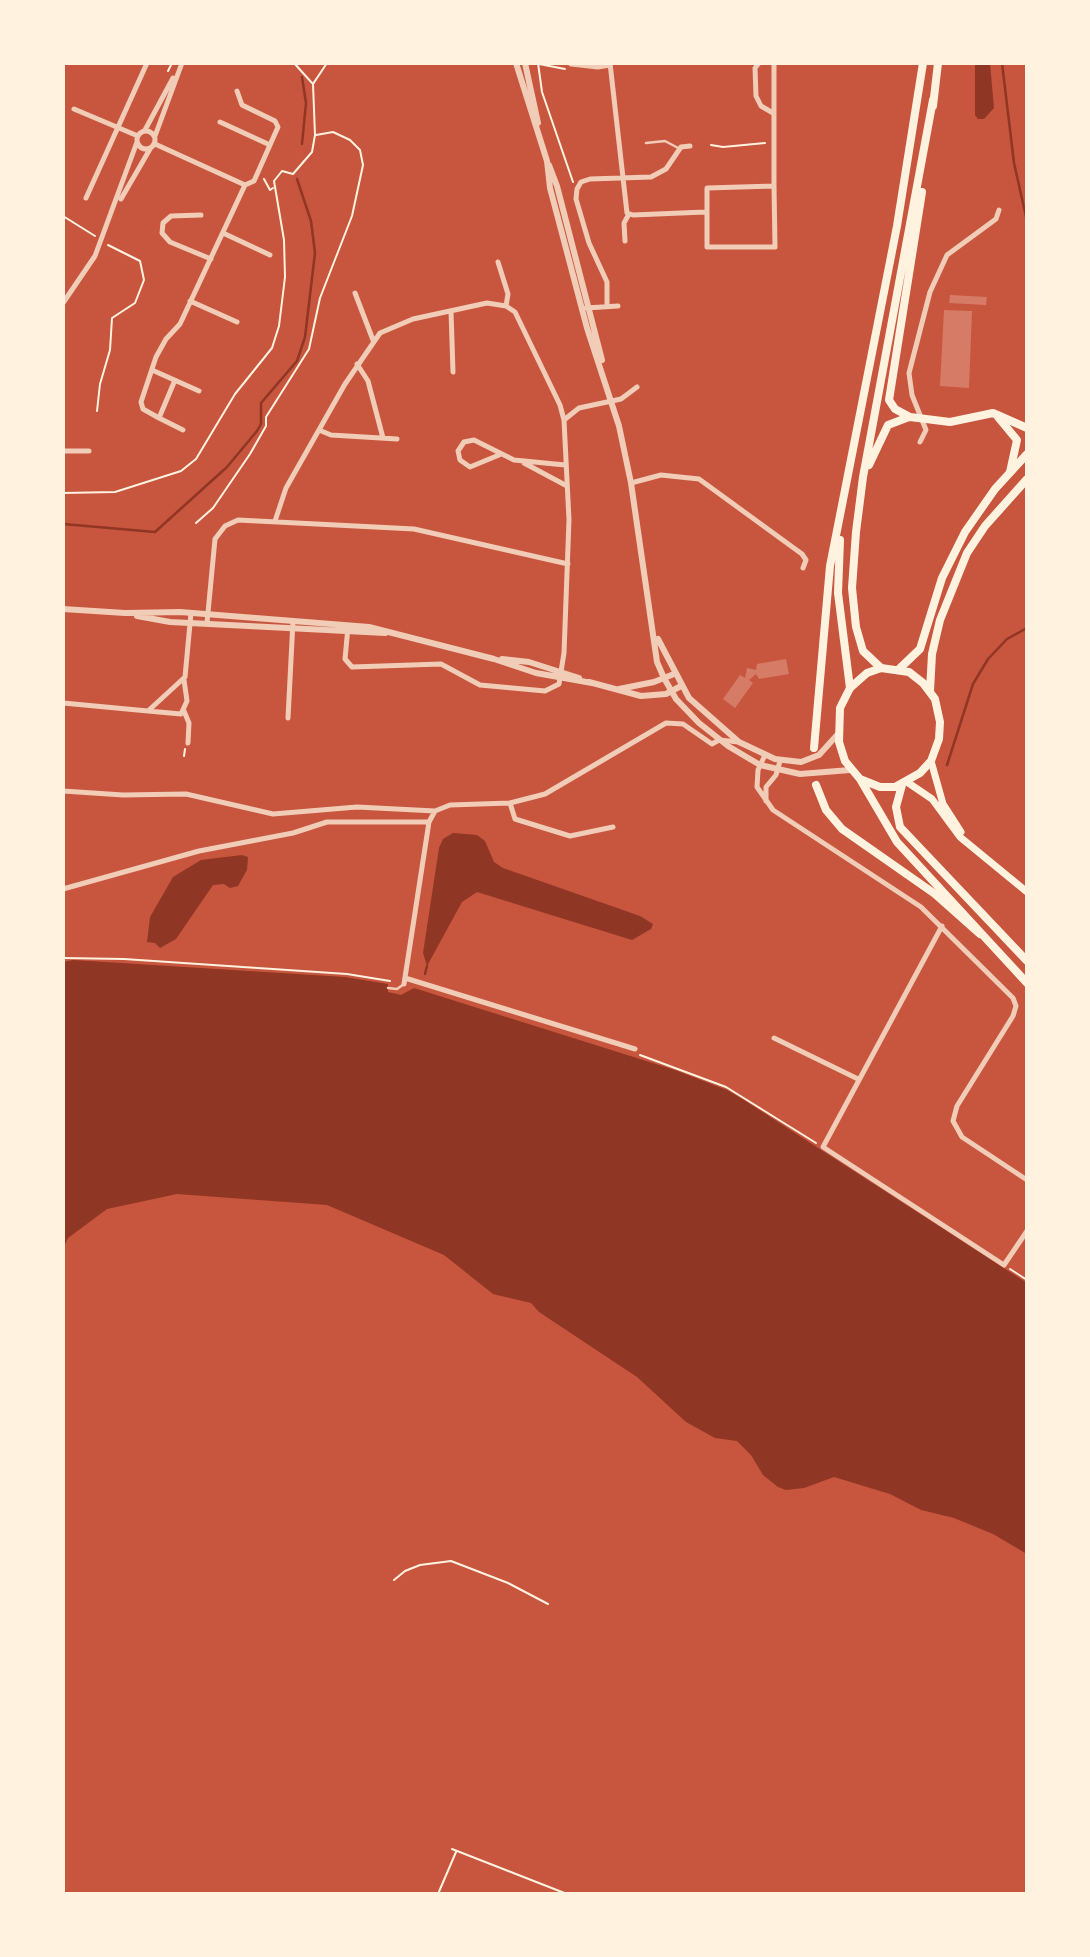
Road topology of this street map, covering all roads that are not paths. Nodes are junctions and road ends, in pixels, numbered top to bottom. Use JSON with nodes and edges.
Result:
{"nodes":[{"id":1,"x":147,"y":63,"type":"edge"},
{"id":2,"x":181,"y":63,"type":"edge"},
{"id":3,"x":516,"y":63,"type":"edge"},
{"id":4,"x":525,"y":63,"type":"edge"},
{"id":5,"x":758,"y":63,"type":"edge"},
{"id":6,"x":774,"y":63,"type":"edge"},
{"id":7,"x":923,"y":63,"type":"edge"},
{"id":8,"x":938,"y":63,"type":"edge"},
{"id":9,"x":571,"y":64,"type":"edge"},
{"id":10,"x":610,"y":64,"type":"edge"},
{"id":11,"x":237,"y":91,"type":"dead end"},
{"id":12,"x":933,"y":100,"type":"junction"},
{"id":13,"x":75,"y":109,"type":"dead end"},
{"id":14,"x":773,"y":113,"type":"junction"},
{"id":15,"x":220,"y":122,"type":"dead end"},
{"id":16,"x":118,"y":128,"type":"junction"},
{"id":17,"x":145,"y":130,"type":"junction"},
{"id":18,"x":539,"y":132,"type":"junction"},
{"id":19,"x":155,"y":136,"type":"junction"},
{"id":20,"x":138,"y":139,"type":"junction"},
{"id":21,"x":155,"y":144,"type":"junction"},
{"id":22,"x":646,"y":144,"type":"dead end"},
{"id":23,"x":270,"y":145,"type":"junction"},
{"id":24,"x":690,"y":146,"type":"dead end"},
{"id":25,"x":150,"y":149,"type":"junction"},
{"id":26,"x":680,"y":149,"type":"junction"},
{"id":27,"x":624,"y":178,"type":"junction"},
{"id":28,"x":245,"y":185,"type":"junction"},
{"id":29,"x":774,"y":186,"type":"junction"},
{"id":30,"x":86,"y":198,"type":"dead end"},
{"id":31,"x":999,"y":210,"type":"dead end"},
{"id":32,"x":705,"y":212,"type":"junction"},
{"id":33,"x":629,"y":214,"type":"junction"},
{"id":34,"x":201,"y":215,"type":"dead end"},
{"id":35,"x":111,"y":217,"type":"junction"},
{"id":36,"x":223,"y":233,"type":"junction"},
{"id":37,"x":625,"y":241,"type":"dead end"},
{"id":38,"x":270,"y":255,"type":"dead end"},
{"id":39,"x":211,"y":259,"type":"junction"},
{"id":40,"x":498,"y":262,"type":"dead end"},
{"id":41,"x":355,"y":293,"type":"dead end"},
{"id":42,"x":190,"y":301,"type":"junction"},
{"id":43,"x":63,"y":303,"type":"edge"},
{"id":44,"x":506,"y":306,"type":"junction"},
{"id":45,"x":607,"y":306,"type":"junction"},
{"id":46,"x":618,"y":306,"type":"dead end"},
{"id":47,"x":586,"y":308,"type":"junction"},
{"id":48,"x":451,"y":311,"type":"junction"},
{"id":49,"x":237,"y":322,"type":"dead end"},
{"id":50,"x":373,"y":340,"type":"junction"},
{"id":51,"x":357,"y":364,"type":"junction"},
{"id":52,"x":152,"y":370,"type":"junction"},
{"id":53,"x":453,"y":372,"type":"dead end"},
{"id":54,"x":175,"y":380,"type":"junction"},
{"id":55,"x":637,"y":387,"type":"dead end"},
{"id":56,"x":200,"y":391,"type":"dead end"},
{"id":57,"x":612,"y":401,"type":"junction"},
{"id":58,"x":560,"y":405,"type":"junction"},
{"id":59,"x":579,"y":408,"type":"junction"},
{"id":60,"x":996,"y":414,"type":"junction"},
{"id":61,"x":910,"y":417,"type":"junction"},
{"id":62,"x":159,"y":418,"type":"junction"},
{"id":63,"x":923,"y":419,"type":"junction"},
{"id":64,"x":564,"y":420,"type":"junction"},
{"id":65,"x":1027,"y":428,"type":"edge"},
{"id":66,"x":183,"y":430,"type":"dead end"},
{"id":67,"x":319,"y":430,"type":"junction"},
{"id":68,"x":383,"y":438,"type":"junction"},
{"id":69,"x":397,"y":439,"type":"dead end"},
{"id":70,"x":920,"y":442,"type":"dead end"},
{"id":71,"x":63,"y":451,"type":"edge"},
{"id":72,"x":89,"y":451,"type":"dead end"},
{"id":73,"x":851,"y":454,"type":"junction"},
{"id":74,"x":1027,"y":454,"type":"edge"},
{"id":75,"x":499,"y":455,"type":"junction"},
{"id":76,"x":521,"y":461,"type":"junction"},
{"id":77,"x":565,"y":464,"type":"junction"},
{"id":78,"x":1010,"y":472,"type":"junction"},
{"id":79,"x":863,"y":477,"type":"junction"},
{"id":80,"x":1027,"y":479,"type":"edge"},
{"id":81,"x":631,"y":483,"type":"junction"},
{"id":82,"x":567,"y":486,"type":"junction"},
{"id":83,"x":275,"y":521,"type":"junction"},
{"id":84,"x":568,"y":564,"type":"junction"},
{"id":85,"x":803,"y":568,"type":"dead end"},
{"id":86,"x":63,"y":609,"type":"edge"},
{"id":87,"x":125,"y":613,"type":"junction"},
{"id":88,"x":191,"y":613,"type":"junction"},
{"id":89,"x":207,"y":614,"type":"junction"},
{"id":90,"x":190,"y":622,"type":"junction"},
{"id":91,"x":207,"y":623,"type":"junction"},
{"id":92,"x":293,"y":625,"type":"junction"},
{"id":93,"x":348,"y":628,"type":"junction"},
{"id":94,"x":654,"y":631,"type":"junction"},
{"id":95,"x":881,"y":668,"type":"junction"},
{"id":96,"x":898,"y":670,"type":"junction"},
{"id":97,"x":674,"y":674,"type":"junction"},
{"id":98,"x":561,"y":675,"type":"junction"},
{"id":99,"x":664,"y":678,"type":"junction"},
{"id":100,"x":184,"y":680,"type":"junction"},
{"id":101,"x":681,"y":686,"type":"junction"},
{"id":102,"x":849,"y":688,"type":"junction"},
{"id":103,"x":619,"y":689,"type":"junction"},
{"id":104,"x":930,"y":691,"type":"junction"},
{"id":105,"x":671,"y":692,"type":"junction"},
{"id":106,"x":63,"y":703,"type":"edge"},
{"id":107,"x":184,"y":710,"type":"junction"},
{"id":108,"x":148,"y":711,"type":"junction"},
{"id":109,"x":288,"y":718,"type":"dead end"},
{"id":110,"x":723,"y":730,"type":"junction"},
{"id":111,"x":838,"y":734,"type":"junction"},
{"id":112,"x":719,"y":740,"type":"junction"},
{"id":113,"x":739,"y":741,"type":"junction"},
{"id":114,"x":188,"y":743,"type":"dead end"},
{"id":115,"x":814,"y":748,"type":"dead end"},
{"id":116,"x":765,"y":755,"type":"junction"},
{"id":117,"x":780,"y":761,"type":"junction"},
{"id":118,"x":930,"y":761,"type":"junction"},
{"id":119,"x":760,"y":765,"type":"junction"},
{"id":120,"x":850,"y":770,"type":"junction"},
{"id":121,"x":778,"y":771,"type":"junction"},
{"id":122,"x":860,"y":779,"type":"junction"},
{"id":123,"x":905,"y":784,"type":"junction"},
{"id":124,"x":816,"y":785,"type":"dead end"},
{"id":125,"x":63,"y":791,"type":"edge"},
{"id":126,"x":510,"y":803,"type":"junction"},
{"id":127,"x":767,"y":804,"type":"junction"},
{"id":128,"x":435,"y":811,"type":"junction"},
{"id":129,"x":429,"y":822,"type":"junction"},
{"id":130,"x":614,"y":827,"type":"dead end"},
{"id":131,"x":972,"y":846,"type":"junction"},
{"id":132,"x":63,"y":889,"type":"edge"},
{"id":133,"x":1027,"y":892,"type":"edge"},
{"id":134,"x":942,"y":926,"type":"junction"},
{"id":135,"x":980,"y":934,"type":"junction"},
{"id":136,"x":1027,"y":961,"type":"edge"},
{"id":137,"x":433,"y":977,"type":"dead end"},
{"id":138,"x":405,"y":981,"type":"junction"},
{"id":139,"x":1027,"y":983,"type":"edge"},
{"id":140,"x":436,"y":986,"type":"junction"},
{"id":141,"x":388,"y":988,"type":"dead end"},
{"id":142,"x":774,"y":1038,"type":"dead end"},
{"id":143,"x":632,"y":1050,"type":"road end"},
{"id":144,"x":859,"y":1079,"type":"junction"},
{"id":145,"x":1027,"y":1180,"type":"edge"},
{"id":146,"x":1027,"y":1231,"type":"edge"}],
"edges":[{"from":1,"to":16,"type":"street"},
{"from":2,"to":17,"type":"street"},
{"from":2,"to":19,"type":"street"},
{"from":3,"to":18,"type":"street"},
{"from":4,"to":18,"type":"street"},
{"from":5,"to":14,"type":"street"},
{"from":6,"to":14,"type":"street"},
{"from":7,"to":73,"type":"main road"},
{"from":8,"to":12,"type":"main road"},
{"from":9,"to":10,"type":"street"},
{"from":10,"to":27,"type":"street"},
{"from":11,"to":23,"type":"street"},
{"from":12,"to":61,"type":"main road"},
{"from":12,"to":79,"type":"main road"},
{"from":13,"to":16,"type":"street"},
{"from":14,"to":29,"type":"street"},
{"from":15,"to":23,"type":"street"},
{"from":16,"to":20,"type":"street"},
{"from":16,"to":30,"type":"street"},
{"from":17,"to":19,"type":"street"},
{"from":17,"to":20,"type":"street"},
{"from":18,"to":47,"type":"street"},
{"from":19,"to":21,"type":"street"},
{"from":20,"to":25,"type":"street"},
{"from":20,"to":35,"type":"street"},
{"from":21,"to":25,"type":"street"},
{"from":21,"to":28,"type":"street"},
{"from":22,"to":26,"type":"lane"},
{"from":23,"to":28,"type":"street"},
{"from":24,"to":26,"type":"street"},
{"from":25,"to":35,"type":"street"},
{"from":26,"to":27,"type":"street"},
{"from":27,"to":33,"type":"street"},
{"from":27,"to":45,"type":"street"},
{"from":28,"to":36,"type":"street"},
{"from":29,"to":32,"type":"street"},
{"from":29,"to":32,"type":"street"},
{"from":31,"to":63,"type":"street"},
{"from":32,"to":33,"type":"street"},
{"from":33,"to":37,"type":"street"},
{"from":34,"to":39,"type":"street"},
{"from":35,"to":43,"type":"street"},
{"from":36,"to":38,"type":"street"},
{"from":36,"to":39,"type":"street"},
{"from":39,"to":42,"type":"street"},
{"from":40,"to":44,"type":"street"},
{"from":41,"to":50,"type":"street"},
{"from":42,"to":49,"type":"street"},
{"from":42,"to":52,"type":"street"},
{"from":44,"to":48,"type":"street"},
{"from":44,"to":58,"type":"street"},
{"from":45,"to":46,"type":"street"},
{"from":45,"to":47,"type":"street"},
{"from":47,"to":57,"type":"street"},
{"from":48,"to":50,"type":"street"},
{"from":48,"to":53,"type":"street"},
{"from":50,"to":51,"type":"street"},
{"from":51,"to":67,"type":"street"},
{"from":51,"to":68,"type":"street"},
{"from":52,"to":54,"type":"street"},
{"from":52,"to":62,"type":"street"},
{"from":54,"to":56,"type":"street"},
{"from":54,"to":62,"type":"street"},
{"from":55,"to":57,"type":"street"},
{"from":57,"to":59,"type":"street"},
{"from":57,"to":81,"type":"street"},
{"from":58,"to":59,"type":"street"},
{"from":58,"to":64,"type":"street"},
{"from":59,"to":64,"type":"street"},
{"from":60,"to":63,"type":"main road"},
{"from":60,"to":65,"type":"main road"},
{"from":60,"to":78,"type":"main road"},
{"from":61,"to":63,"type":"main road"},
{"from":61,"to":79,"type":"main road"},
{"from":62,"to":66,"type":"street"},
{"from":63,"to":70,"type":"street"},
{"from":64,"to":77,"type":"street"},
{"from":67,"to":68,"type":"street"},
{"from":67,"to":83,"type":"street"},
{"from":68,"to":69,"type":"street"},
{"from":71,"to":72,"type":"street"},
{"from":73,"to":102,"type":"main road"},
{"from":73,"to":115,"type":"main road"},
{"from":74,"to":78,"type":"main road"},
{"from":75,"to":75,"type":"street"},
{"from":75,"to":76,"type":"street"},
{"from":76,"to":77,"type":"street"},
{"from":76,"to":82,"type":"street"},
{"from":77,"to":82,"type":"street"},
{"from":78,"to":96,"type":"main road"},
{"from":79,"to":95,"type":"main road"},
{"from":80,"to":104,"type":"main road"},
{"from":81,"to":85,"type":"street"},
{"from":81,"to":94,"type":"street"},
{"from":82,"to":84,"type":"street"},
{"from":83,"to":84,"type":"street"},
{"from":83,"to":89,"type":"street"},
{"from":84,"to":98,"type":"street"},
{"from":86,"to":87,"type":"street"},
{"from":87,"to":88,"type":"street"},
{"from":87,"to":90,"type":"street"},
{"from":88,"to":89,"type":"street"},
{"from":88,"to":90,"type":"street"},
{"from":89,"to":91,"type":"street"},
{"from":89,"to":92,"type":"street"},
{"from":90,"to":91,"type":"street"},
{"from":90,"to":100,"type":"street"},
{"from":91,"to":92,"type":"street"},
{"from":92,"to":93,"type":"street"},
{"from":92,"to":109,"type":"street"},
{"from":93,"to":98,"type":"street"},
{"from":93,"to":98,"type":"street"},
{"from":94,"to":97,"type":"street"},
{"from":94,"to":99,"type":"street"},
{"from":95,"to":96,"type":"main road"},
{"from":95,"to":102,"type":"main road"},
{"from":96,"to":104,"type":"main road"},
{"from":97,"to":99,"type":"street"},
{"from":97,"to":101,"type":"street"},
{"from":98,"to":103,"type":"street"},
{"from":99,"to":103,"type":"street"},
{"from":99,"to":105,"type":"street"},
{"from":100,"to":107,"type":"street"},
{"from":100,"to":108,"type":"street"},
{"from":101,"to":105,"type":"street"},
{"from":101,"to":110,"type":"street"},
{"from":102,"to":111,"type":"main road"},
{"from":103,"to":105,"type":"street"},
{"from":104,"to":118,"type":"main road"},
{"from":105,"to":112,"type":"street"},
{"from":106,"to":108,"type":"street"},
{"from":107,"to":108,"type":"street"},
{"from":107,"to":114,"type":"street"},
{"from":110,"to":112,"type":"street"},
{"from":110,"to":113,"type":"street"},
{"from":111,"to":117,"type":"street"},
{"from":111,"to":120,"type":"main road"},
{"from":112,"to":113,"type":"street"},
{"from":112,"to":119,"type":"street"},
{"from":112,"to":126,"type":"street"},
{"from":113,"to":116,"type":"street"},
{"from":116,"to":117,"type":"street"},
{"from":116,"to":119,"type":"street"},
{"from":117,"to":121,"type":"street"},
{"from":118,"to":123,"type":"main road"},
{"from":118,"to":131,"type":"main road"},
{"from":119,"to":121,"type":"street"},
{"from":119,"to":127,"type":"street"},
{"from":120,"to":121,"type":"street"},
{"from":120,"to":122,"type":"main road"},
{"from":121,"to":127,"type":"street"},
{"from":122,"to":123,"type":"main road"},
{"from":122,"to":135,"type":"main road"},
{"from":123,"to":131,"type":"main road"},
{"from":123,"to":136,"type":"main road"},
{"from":124,"to":135,"type":"main road"},
{"from":125,"to":128,"type":"street"},
{"from":126,"to":128,"type":"street"},
{"from":126,"to":130,"type":"street"},
{"from":127,"to":134,"type":"street"},
{"from":128,"to":129,"type":"street"},
{"from":129,"to":132,"type":"street"},
{"from":129,"to":138,"type":"street"},
{"from":131,"to":133,"type":"main road"},
{"from":134,"to":144,"type":"street"},
{"from":134,"to":145,"type":"street"},
{"from":135,"to":139,"type":"main road"},
{"from":137,"to":140,"type":"street"},
{"from":138,"to":140,"type":"street"},
{"from":138,"to":141,"type":"lane"},
{"from":140,"to":143,"type":"street"},
{"from":142,"to":144,"type":"street"},
{"from":144,"to":146,"type":"street"}]}
